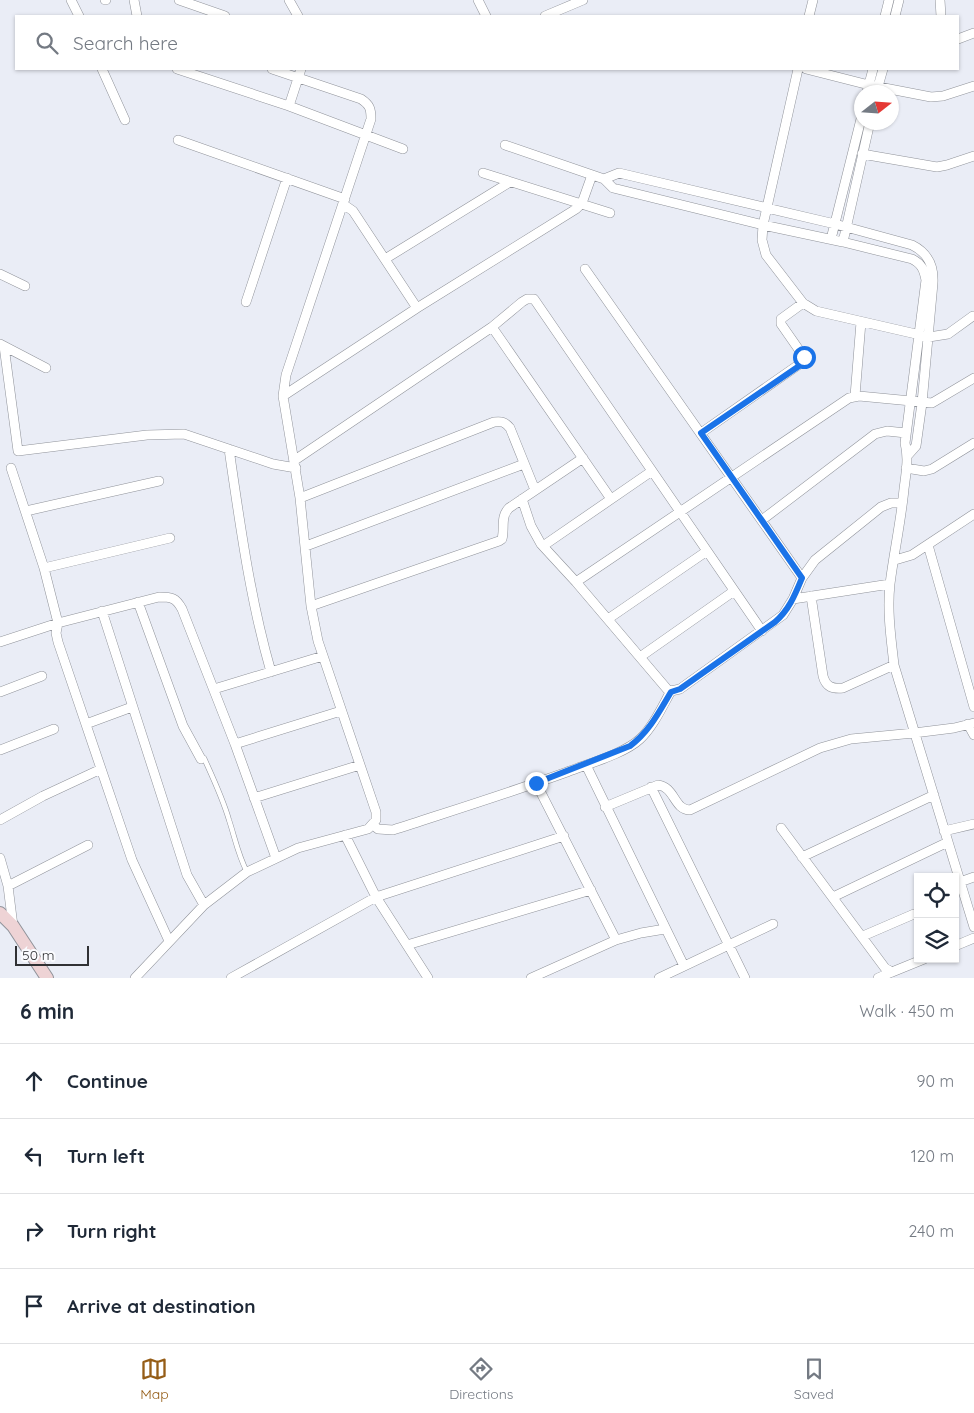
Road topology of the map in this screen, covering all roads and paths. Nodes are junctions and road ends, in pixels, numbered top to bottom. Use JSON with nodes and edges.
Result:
{"nodes":[{"id":1,"x":71,"y":0,"type":"edge"},
{"id":2,"x":134,"y":0,"type":"edge"},
{"id":3,"x":179,"y":0,"type":"edge"},
{"id":4,"x":289,"y":0,"type":"edge"},
{"id":5,"x":478,"y":0,"type":"edge"},
{"id":6,"x":583,"y":0,"type":"edge"},
{"id":7,"x":813,"y":0,"type":"edge"},
{"id":8,"x":889,"y":0,"type":"edge"},
{"id":9,"x":899,"y":0,"type":"edge"},
{"id":10,"x":940,"y":0,"type":"edge"},
{"id":11,"x":570,"y":3,"type":"edge"},
{"id":12,"x":78,"y":15,"type":"edge"},
{"id":13,"x":137,"y":15,"type":"edge"},
{"id":14,"x":222,"y":15,"type":"edge"},
{"id":15,"x":297,"y":15,"type":"edge"},
{"id":16,"x":486,"y":15,"type":"edge"},
{"id":17,"x":547,"y":15,"type":"edge"},
{"id":18,"x":810,"y":15,"type":"edge"},
{"id":19,"x":885,"y":15,"type":"edge"},
{"id":20,"x":895,"y":15,"type":"edge"},
{"id":21,"x":941,"y":15,"type":"edge"},
{"id":22,"x":974,"y":33,"type":"edge"},
{"id":23,"x":959,"y":39,"type":"edge"},
{"id":24,"x":102,"y":70,"type":"edge"},
{"id":25,"x":180,"y":70,"type":"edge"},
{"id":26,"x":279,"y":70,"type":"edge"},
{"id":27,"x":798,"y":70,"type":"edge"},
{"id":28,"x":809,"y":70,"type":"edge"},
{"id":29,"x":873,"y":70,"type":"edge"},
{"id":30,"x":882,"y":70,"type":"edge"},
{"id":31,"x":300,"y":73,"type":"edge"},
{"id":32,"x":860,"y":85,"type":"edge"},
{"id":33,"x":873,"y":85,"type":"edge"},
{"id":34,"x":875,"y":85,"type":"edge"},
{"id":35,"x":974,"y":86,"type":"edge"},
{"id":36,"x":899,"y":92,"type":"edge"},
{"id":37,"x":289,"y":106,"type":"junction"},
{"id":38,"x":126,"y":120,"type":"dead end"},
{"id":39,"x":858,"y":130,"type":"edge"},
{"id":40,"x":868,"y":130,"type":"edge"},
{"id":41,"x":366,"y":136,"type":"junction"},
{"id":42,"x":178,"y":140,"type":"dead end"},
{"id":43,"x":505,"y":144,"type":"dead end"},
{"id":44,"x":403,"y":149,"type":"dead end"},
{"id":45,"x":862,"y":154,"type":"junction"},
{"id":46,"x":974,"y":156,"type":"edge"},
{"id":47,"x":483,"y":173,"type":"dead end"},
{"id":48,"x":592,"y":175,"type":"junction"},
{"id":49,"x":287,"y":178,"type":"junction"},
{"id":50,"x":604,"y":179,"type":"junction"},
{"id":51,"x":510,"y":182,"type":"junction"},
{"id":52,"x":344,"y":202,"type":"junction"},
{"id":53,"x":582,"y":203,"type":"junction"},
{"id":54,"x":766,"y":208,"type":"junction"},
{"id":55,"x":610,"y":213,"type":"dead end"},
{"id":56,"x":834,"y":224,"type":"junction"},
{"id":57,"x":763,"y":226,"type":"junction"},
{"id":58,"x":845,"y":227,"type":"junction"},
{"id":59,"x":831,"y":239,"type":"junction"},
{"id":60,"x":843,"y":242,"type":"junction"},
{"id":61,"x":385,"y":259,"type":"junction"},
{"id":62,"x":927,"y":266,"type":"junction"},
{"id":63,"x":585,"y":269,"type":"dead end"},
{"id":64,"x":0,"y":274,"type":"edge"},
{"id":65,"x":25,"y":286,"type":"dead end"},
{"id":66,"x":246,"y":302,"type":"dead end"},
{"id":67,"x":802,"y":303,"type":"junction"},
{"id":68,"x":417,"y":308,"type":"junction"},
{"id":69,"x":974,"y":316,"type":"edge"},
{"id":70,"x":861,"y":322,"type":"junction"},
{"id":71,"x":492,"y":327,"type":"junction"},
{"id":72,"x":918,"y":335,"type":"junction"},
{"id":73,"x":929,"y":337,"type":"junction"},
{"id":74,"x":2,"y":345,"type":"edge"},
{"id":75,"x":46,"y":368,"type":"dead end"},
{"id":76,"x":974,"y":378,"type":"edge"},
{"id":77,"x":283,"y":396,"type":"junction"},
{"id":78,"x":855,"y":396,"type":"junction"},
{"id":79,"x":910,"y":401,"type":"junction"},
{"id":80,"x":922,"y":403,"type":"junction"},
{"id":81,"x":701,"y":433,"type":"junction"},
{"id":82,"x":906,"y":433,"type":"junction"},
{"id":83,"x":974,"y":443,"type":"edge"},
{"id":84,"x":229,"y":449,"type":"junction"},
{"id":85,"x":908,"y":455,"type":"junction"},
{"id":86,"x":583,"y":458,"type":"junction"},
{"id":87,"x":296,"y":464,"type":"junction"},
{"id":88,"x":524,"y":464,"type":"junction"},
{"id":89,"x":11,"y":468,"type":"dead end"},
{"id":90,"x":906,"y":468,"type":"junction"},
{"id":91,"x":652,"y":471,"type":"junction"},
{"id":92,"x":732,"y":477,"type":"junction"},
{"id":93,"x":159,"y":481,"type":"dead end"},
{"id":94,"x":535,"y":490,"type":"junction"},
{"id":95,"x":300,"y":498,"type":"junction"},
{"id":96,"x":522,"y":499,"type":"junction"},
{"id":97,"x":611,"y":499,"type":"junction"},
{"id":98,"x":902,"y":503,"type":"junction"},
{"id":99,"x":26,"y":511,"type":"junction"},
{"id":100,"x":680,"y":512,"type":"junction"},
{"id":101,"x":974,"y":514,"type":"edge"},
{"id":102,"x":762,"y":520,"type":"junction"},
{"id":103,"x":170,"y":538,"type":"dead end"},
{"id":104,"x":928,"y":545,"type":"junction"},
{"id":105,"x":306,"y":546,"type":"junction"},
{"id":106,"x":543,"y":546,"type":"junction"},
{"id":107,"x":707,"y":551,"type":"junction"},
{"id":108,"x":895,"y":560,"type":"junction"},
{"id":109,"x":44,"y":568,"type":"junction"},
{"id":110,"x":802,"y":578,"type":"junction"},
{"id":111,"x":576,"y":582,"type":"junction"},
{"id":112,"x":890,"y":584,"type":"junction"},
{"id":113,"x":734,"y":591,"type":"junction"},
{"id":114,"x":812,"y":596,"type":"junction"},
{"id":115,"x":793,"y":599,"type":"junction"},
{"id":116,"x":138,"y":602,"type":"junction"},
{"id":117,"x":311,"y":606,"type":"junction"},
{"id":118,"x":102,"y":611,"type":"junction"},
{"id":119,"x":608,"y":619,"type":"junction"},
{"id":120,"x":58,"y":623,"type":"junction"},
{"id":121,"x":762,"y":631,"type":"junction"},
{"id":122,"x":0,"y":642,"type":"edge"},
{"id":123,"x":323,"y":656,"type":"junction"},
{"id":124,"x":640,"y":657,"type":"junction"},
{"id":125,"x":894,"y":665,"type":"junction"},
{"id":126,"x":270,"y":672,"type":"junction"},
{"id":127,"x":42,"y":676,"type":"dead end"},
{"id":128,"x":214,"y":690,"type":"junction"},
{"id":129,"x":0,"y":692,"type":"edge"},
{"id":130,"x":671,"y":692,"type":"junction"},
{"id":131,"x":974,"y":706,"type":"edge"},
{"id":132,"x":132,"y":707,"type":"junction"},
{"id":133,"x":342,"y":711,"type":"junction"},
{"id":134,"x":971,"y":723,"type":"edge"},
{"id":135,"x":86,"y":724,"type":"junction"},
{"id":136,"x":54,"y":729,"type":"dead end"},
{"id":137,"x":914,"y":733,"type":"junction"},
{"id":138,"x":974,"y":735,"type":"edge"},
{"id":139,"x":235,"y":744,"type":"junction"},
{"id":140,"x":0,"y":750,"type":"edge"},
{"id":141,"x":202,"y":759,"type":"joint"},
{"id":142,"x":360,"y":765,"type":"junction"},
{"id":143,"x":586,"y":765,"type":"junction"},
{"id":144,"x":101,"y":769,"type":"junction"},
{"id":145,"x":536,"y":783,"type":"junction"},
{"id":146,"x":651,"y":787,"type":"junction"},
{"id":147,"x":934,"y":795,"type":"junction"},
{"id":148,"x":254,"y":798,"type":"junction"},
{"id":149,"x":605,"y":807,"type":"junction"},
{"id":150,"x":0,"y":820,"type":"edge"},
{"id":151,"x":974,"y":824,"type":"edge"},
{"id":152,"x":373,"y":825,"type":"junction"},
{"id":153,"x":781,"y":828,"type":"dead end"},
{"id":154,"x":944,"y":831,"type":"junction"},
{"id":155,"x":345,"y":835,"type":"junction"},
{"id":156,"x":564,"y":836,"type":"junction"},
{"id":157,"x":948,"y":842,"type":"junction"},
{"id":158,"x":88,"y":845,"type":"dead end"},
{"id":159,"x":802,"y":857,"type":"junction"},
{"id":160,"x":0,"y":858,"type":"edge"},
{"id":161,"x":276,"y":858,"type":"junction"},
{"id":162,"x":247,"y":872,"type":"junction"},
{"id":163,"x":974,"y":877,"type":"edge"},
{"id":164,"x":960,"y":882,"type":"junction"},
{"id":165,"x":8,"y":886,"type":"junction"},
{"id":166,"x":591,"y":890,"type":"junction"},
{"id":167,"x":376,"y":896,"type":"junction"},
{"id":168,"x":833,"y":897,"type":"junction"},
{"id":169,"x":204,"y":905,"type":"junction"},
{"id":170,"x":0,"y":913,"type":"edge"},
{"id":171,"x":914,"y":914,"type":"dead end"},
{"id":172,"x":773,"y":924,"type":"dead end"},
{"id":173,"x":13,"y":926,"type":"junction"},
{"id":174,"x":974,"y":926,"type":"edge"},
{"id":175,"x":665,"y":929,"type":"junction"},
{"id":176,"x":863,"y":936,"type":"junction"},
{"id":177,"x":974,"y":938,"type":"edge"},
{"id":178,"x":616,"y":940,"type":"junction"},
{"id":179,"x":169,"y":941,"type":"junction"},
{"id":180,"x":959,"y":944,"type":"edge"},
{"id":181,"x":407,"y":945,"type":"junction"},
{"id":182,"x":728,"y":945,"type":"junction"},
{"id":183,"x":914,"y":963,"type":"edge"},
{"id":184,"x":684,"y":966,"type":"junction"},
{"id":185,"x":892,"y":972,"type":"junction"},
{"id":186,"x":426,"y":977,"type":"edge"},
{"id":187,"x":47,"y":978,"type":"edge"},
{"id":188,"x":135,"y":978,"type":"edge"},
{"id":189,"x":231,"y":978,"type":"edge"},
{"id":190,"x":531,"y":978,"type":"edge"},
{"id":191,"x":659,"y":978,"type":"edge"},
{"id":192,"x":744,"y":978,"type":"edge"},
{"id":193,"x":878,"y":978,"type":"edge"}],
"edges":[{"from":1,"to":12,"type":"street"},
{"from":2,"to":13,"type":"street"},
{"from":3,"to":14,"type":"street"},
{"from":4,"to":15,"type":"street"},
{"from":5,"to":16,"type":"street"},
{"from":6,"to":11,"type":"street"},
{"from":7,"to":18,"type":"street"},
{"from":8,"to":19,"type":"street"},
{"from":9,"to":20,"type":"street"},
{"from":10,"to":21,"type":"street"},
{"from":11,"to":17,"type":"street"},
{"from":22,"to":23,"type":"street"},
{"from":24,"to":38,"type":"street"},
{"from":25,"to":37,"type":"street"},
{"from":26,"to":31,"type":"street"},
{"from":27,"to":54,"type":"street"},
{"from":28,"to":32,"type":"street"},
{"from":29,"to":33,"type":"street"},
{"from":30,"to":34,"type":"street"},
{"from":31,"to":37,"type":"street"},
{"from":31,"to":41,"type":"street"},
{"from":35,"to":36,"type":"street"},
{"from":37,"to":41,"type":"street"},
{"from":39,"to":56,"type":"street"},
{"from":40,"to":45,"type":"street"},
{"from":41,"to":44,"type":"street"},
{"from":41,"to":52,"type":"street"},
{"from":42,"to":49,"type":"street"},
{"from":43,"to":48,"type":"street"},
{"from":45,"to":46,"type":"street"},
{"from":45,"to":58,"type":"street"},
{"from":47,"to":51,"type":"street"},
{"from":48,"to":50,"type":"street"},
{"from":48,"to":53,"type":"street"},
{"from":49,"to":52,"type":"street"},
{"from":49,"to":66,"type":"street"},
{"from":50,"to":54,"type":"street"},
{"from":50,"to":57,"type":"street"},
{"from":51,"to":53,"type":"street"},
{"from":51,"to":61,"type":"street"},
{"from":52,"to":61,"type":"street"},
{"from":52,"to":77,"type":"street"},
{"from":53,"to":55,"type":"street"},
{"from":53,"to":68,"type":"street"},
{"from":54,"to":56,"type":"street"},
{"from":54,"to":57,"type":"street"},
{"from":56,"to":58,"type":"street"},
{"from":56,"to":59,"type":"street"},
{"from":57,"to":59,"type":"street"},
{"from":57,"to":67,"type":"street"},
{"from":58,"to":60,"type":"street"},
{"from":58,"to":62,"type":"street"},
{"from":59,"to":60,"type":"street"},
{"from":60,"to":62,"type":"street"},
{"from":61,"to":68,"type":"street"},
{"from":62,"to":72,"type":"street"},
{"from":62,"to":73,"type":"street"},
{"from":63,"to":81,"type":"street"},
{"from":64,"to":65,"type":"street"},
{"from":67,"to":70,"type":"street"},
{"from":67,"to":81,"type":"street"},
{"from":68,"to":77,"type":"street"},
{"from":69,"to":73,"type":"street"},
{"from":70,"to":72,"type":"street"},
{"from":70,"to":78,"type":"street"},
{"from":71,"to":86,"type":"street"},
{"from":71,"to":87,"type":"street"},
{"from":71,"to":91,"type":"street"},
{"from":72,"to":73,"type":"street"},
{"from":72,"to":79,"type":"street"},
{"from":73,"to":80,"type":"street"},
{"from":74,"to":75,"type":"street"},
{"from":74,"to":84,"type":"street"},
{"from":76,"to":80,"type":"street"},
{"from":77,"to":87,"type":"street"},
{"from":78,"to":79,"type":"street"},
{"from":78,"to":92,"type":"street"},
{"from":79,"to":80,"type":"street"},
{"from":79,"to":82,"type":"street"},
{"from":80,"to":85,"type":"street"},
{"from":81,"to":92,"type":"street"},
{"from":82,"to":85,"type":"street"},
{"from":82,"to":102,"type":"street"},
{"from":83,"to":90,"type":"street"},
{"from":84,"to":87,"type":"street"},
{"from":84,"to":126,"type":"street"},
{"from":85,"to":90,"type":"street"},
{"from":86,"to":94,"type":"street"},
{"from":86,"to":97,"type":"street"},
{"from":87,"to":95,"type":"street"},
{"from":88,"to":94,"type":"street"},
{"from":88,"to":95,"type":"street"},
{"from":88,"to":105,"type":"street"},
{"from":89,"to":99,"type":"street"},
{"from":90,"to":98,"type":"street"},
{"from":91,"to":97,"type":"street"},
{"from":91,"to":100,"type":"street"},
{"from":92,"to":100,"type":"street"},
{"from":92,"to":102,"type":"street"},
{"from":93,"to":99,"type":"street"},
{"from":94,"to":96,"type":"street"},
{"from":95,"to":105,"type":"street"},
{"from":96,"to":106,"type":"street"},
{"from":96,"to":117,"type":"street"},
{"from":97,"to":106,"type":"street"},
{"from":98,"to":108,"type":"street"},
{"from":98,"to":110,"type":"street"},
{"from":99,"to":109,"type":"street"},
{"from":100,"to":107,"type":"street"},
{"from":100,"to":111,"type":"street"},
{"from":101,"to":104,"type":"street"},
{"from":102,"to":110,"type":"street"},
{"from":103,"to":109,"type":"street"},
{"from":104,"to":108,"type":"street"},
{"from":104,"to":131,"type":"street"},
{"from":105,"to":117,"type":"street"},
{"from":106,"to":111,"type":"street"},
{"from":107,"to":113,"type":"street"},
{"from":107,"to":119,"type":"street"},
{"from":108,"to":112,"type":"street"},
{"from":109,"to":120,"type":"street"},
{"from":110,"to":115,"type":"street"},
{"from":111,"to":119,"type":"street"},
{"from":112,"to":114,"type":"street"},
{"from":112,"to":125,"type":"street"},
{"from":113,"to":121,"type":"street"},
{"from":113,"to":124,"type":"street"},
{"from":114,"to":115,"type":"street"},
{"from":114,"to":125,"type":"street"},
{"from":115,"to":121,"type":"street"},
{"from":116,"to":118,"type":"street"},
{"from":116,"to":128,"type":"street"},
{"from":116,"to":141,"type":"street"},
{"from":117,"to":123,"type":"street"},
{"from":118,"to":120,"type":"street"},
{"from":118,"to":132,"type":"street"},
{"from":119,"to":124,"type":"street"},
{"from":120,"to":122,"type":"street"},
{"from":120,"to":135,"type":"street"},
{"from":121,"to":130,"type":"street"},
{"from":123,"to":126,"type":"street"},
{"from":123,"to":133,"type":"street"},
{"from":124,"to":130,"type":"street"},
{"from":125,"to":137,"type":"street"},
{"from":126,"to":128,"type":"street"},
{"from":127,"to":129,"type":"street"},
{"from":128,"to":139,"type":"street"},
{"from":130,"to":143,"type":"street"},
{"from":132,"to":135,"type":"street"},
{"from":132,"to":169,"type":"street"},
{"from":133,"to":139,"type":"street"},
{"from":133,"to":142,"type":"street"},
{"from":134,"to":137,"type":"street"},
{"from":134,"to":138,"type":"street"},
{"from":135,"to":144,"type":"street"},
{"from":136,"to":140,"type":"street"},
{"from":137,"to":146,"type":"street"},
{"from":137,"to":147,"type":"street"},
{"from":139,"to":148,"type":"street"},
{"from":141,"to":162,"type":"lane"},
{"from":142,"to":148,"type":"street"},
{"from":142,"to":152,"type":"street"},
{"from":143,"to":145,"type":"street"},
{"from":143,"to":149,"type":"street"},
{"from":144,"to":150,"type":"street"},
{"from":144,"to":179,"type":"street"},
{"from":145,"to":152,"type":"street"},
{"from":145,"to":156,"type":"street"},
{"from":146,"to":149,"type":"street"},
{"from":146,"to":182,"type":"street"},
{"from":147,"to":154,"type":"street"},
{"from":147,"to":159,"type":"street"},
{"from":148,"to":161,"type":"street"},
{"from":149,"to":175,"type":"street"},
{"from":151,"to":154,"type":"street"},
{"from":152,"to":155,"type":"street"},
{"from":153,"to":159,"type":"street"},
{"from":154,"to":157,"type":"street"},
{"from":155,"to":161,"type":"street"},
{"from":155,"to":167,"type":"street"},
{"from":156,"to":166,"type":"street"},
{"from":156,"to":167,"type":"street"},
{"from":157,"to":164,"type":"street"},
{"from":157,"to":168,"type":"street"},
{"from":158,"to":165,"type":"street"},
{"from":159,"to":168,"type":"street"},
{"from":160,"to":165,"type":"street"},
{"from":161,"to":162,"type":"street"},
{"from":162,"to":169,"type":"street"},
{"from":163,"to":164,"type":"street"},
{"from":164,"to":174,"type":"street"},
{"from":165,"to":173,"type":"street"},
{"from":166,"to":178,"type":"street"},
{"from":166,"to":181,"type":"street"},
{"from":167,"to":181,"type":"street"},
{"from":167,"to":189,"type":"street"},
{"from":168,"to":176,"type":"street"},
{"from":169,"to":179,"type":"street"},
{"from":170,"to":173,"type":"main road"},
{"from":171,"to":176,"type":"street"},
{"from":172,"to":182,"type":"street"},
{"from":173,"to":187,"type":"main road"},
{"from":175,"to":178,"type":"street"},
{"from":175,"to":184,"type":"street"},
{"from":176,"to":185,"type":"street"},
{"from":177,"to":180,"type":"street"},
{"from":178,"to":190,"type":"street"},
{"from":179,"to":188,"type":"street"},
{"from":181,"to":186,"type":"street"},
{"from":182,"to":184,"type":"street"},
{"from":182,"to":192,"type":"street"},
{"from":183,"to":185,"type":"street"},
{"from":184,"to":191,"type":"street"},
{"from":185,"to":193,"type":"street"}]}
